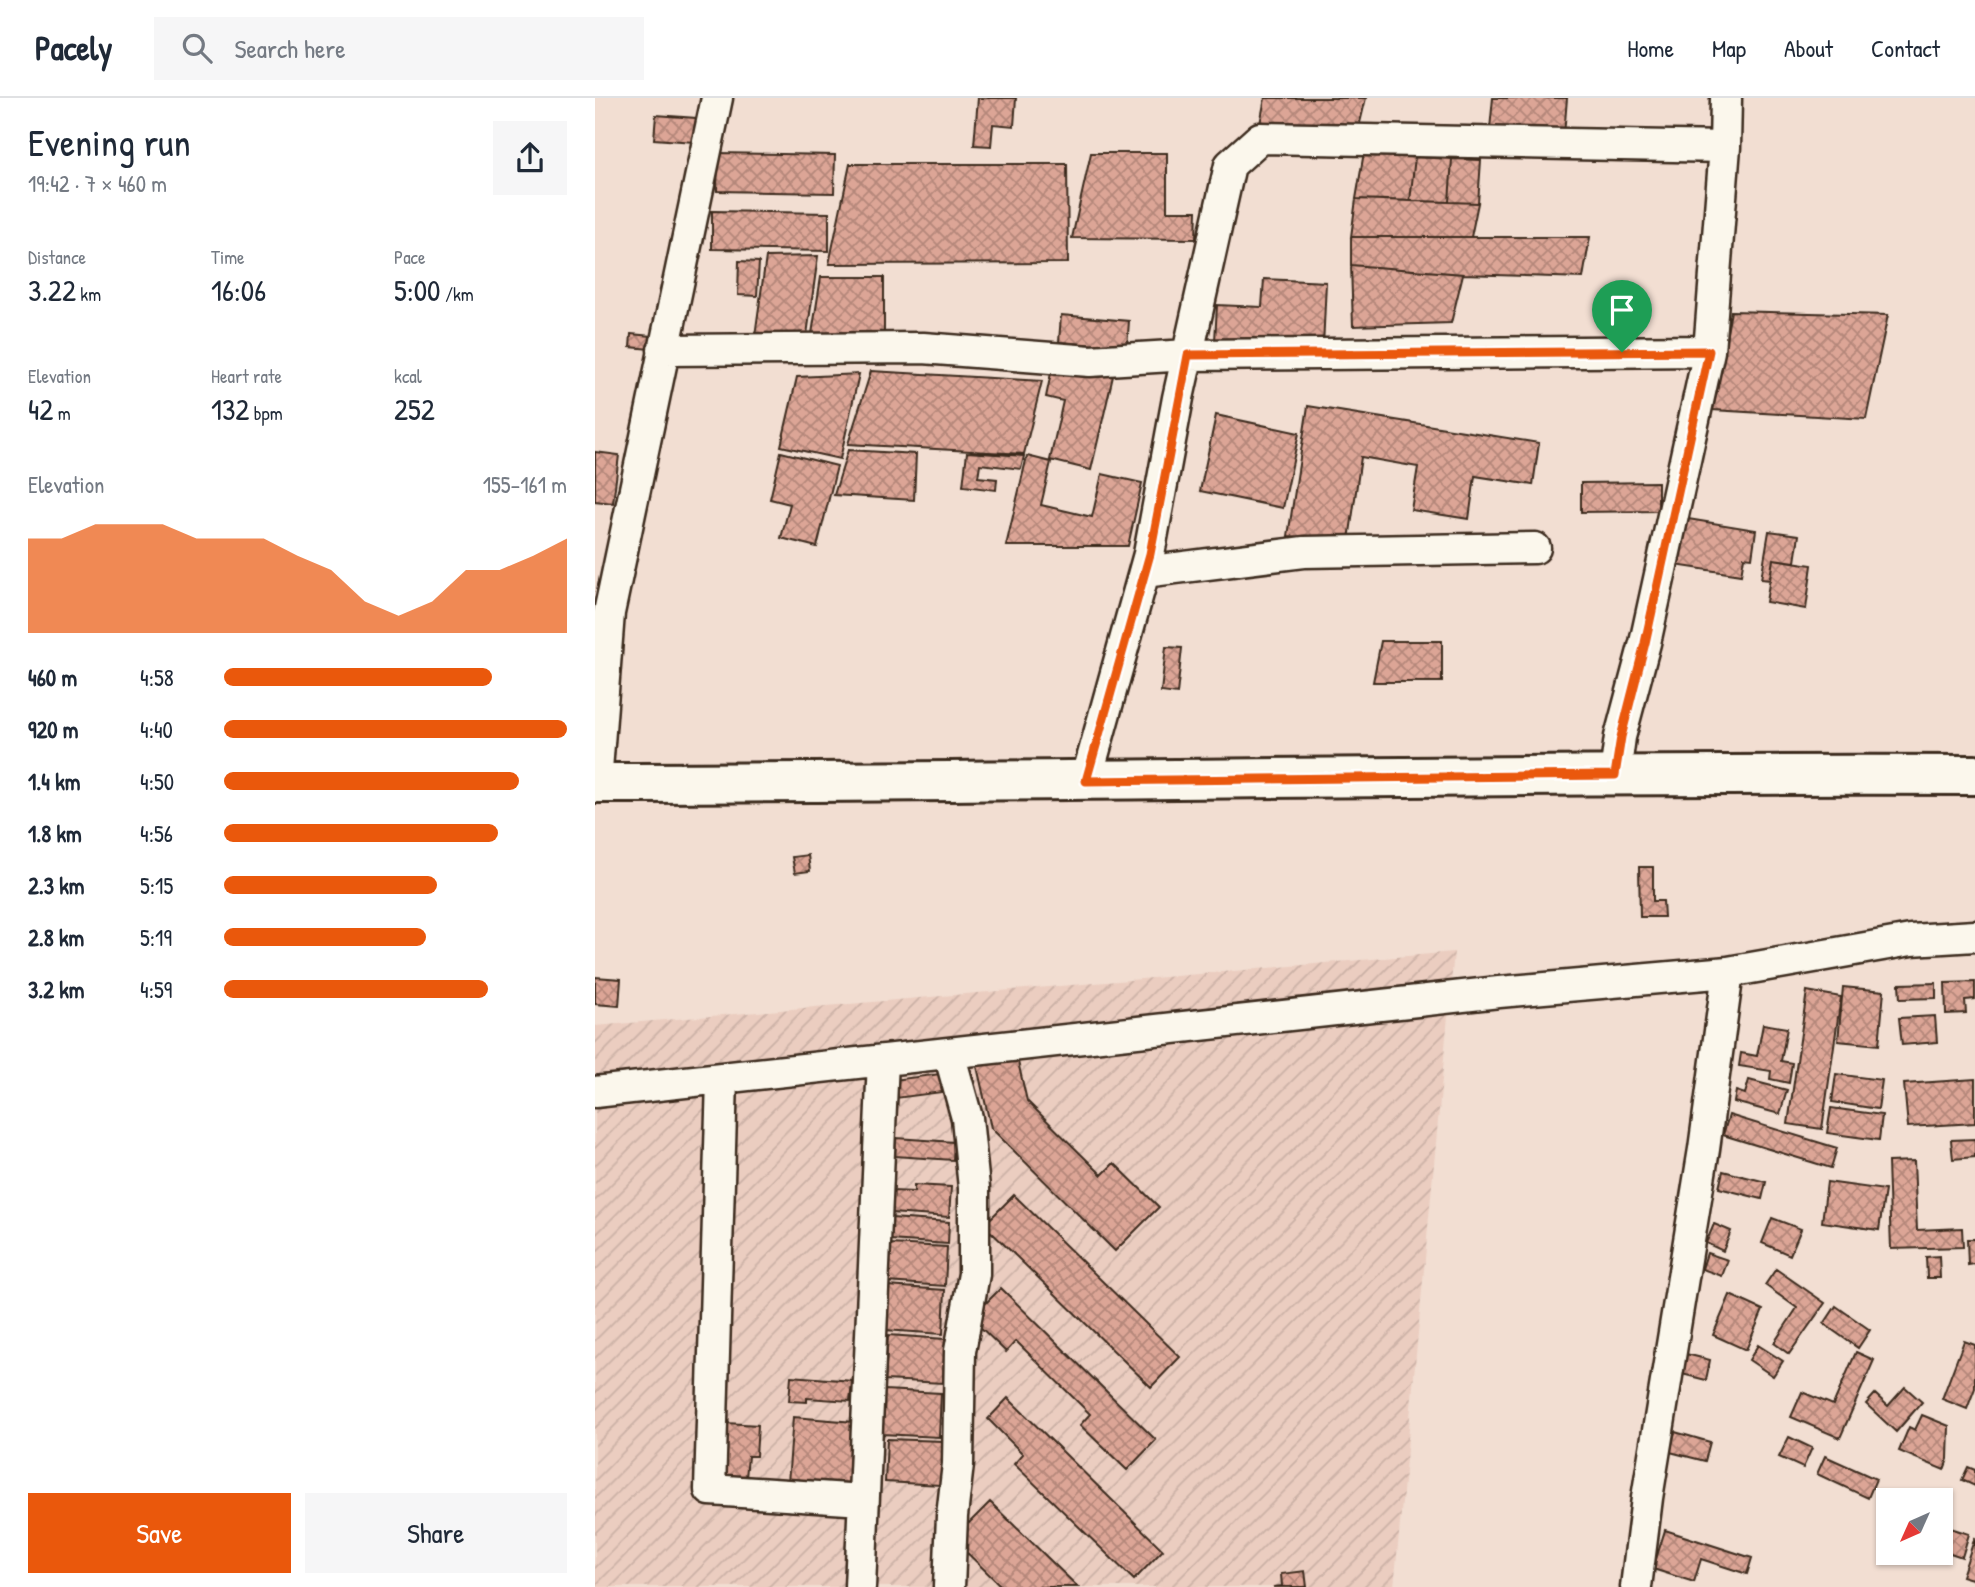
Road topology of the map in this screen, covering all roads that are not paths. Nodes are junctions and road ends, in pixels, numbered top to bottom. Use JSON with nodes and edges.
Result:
{"nodes":[{"id":1,"x":717,"y":98,"type":"edge"},
{"id":2,"x":1726,"y":98,"type":"edge"},
{"id":3,"x":1725,"y":147,"type":"junction"},
{"id":4,"x":663,"y":351,"type":"junction"},
{"id":5,"x":1709,"y":351,"type":"junction"},
{"id":6,"x":1188,"y":355,"type":"junction"},
{"id":7,"x":1535,"y":548,"type":"dead end"},
{"id":8,"x":1145,"y":572,"type":"junction"},
{"id":9,"x":1615,"y":775,"type":"junction"},
{"id":10,"x":1975,"y":775,"type":"edge"},
{"id":11,"x":1086,"y":781,"type":"junction"},
{"id":12,"x":596,"y":783,"type":"edge"},
{"id":13,"x":1975,"y":936,"type":"edge"},
{"id":14,"x":1728,"y":972,"type":"junction"},
{"id":15,"x":949,"y":1053,"type":"junction"},
{"id":16,"x":883,"y":1060,"type":"junction"},
{"id":17,"x":722,"y":1079,"type":"junction"},
{"id":18,"x":595,"y":1093,"type":"edge"},
{"id":19,"x":863,"y":1500,"type":"junction"},
{"id":20,"x":860,"y":1587,"type":"edge"},
{"id":21,"x":949,"y":1587,"type":"edge"},
{"id":22,"x":1636,"y":1587,"type":"edge"}],
"edges":[{"from":1,"to":4,"type":"street"},
{"from":2,"to":3,"type":"street"},
{"from":3,"to":5,"type":"street"},
{"from":3,"to":6,"type":"street"},
{"from":4,"to":6,"type":"street"},
{"from":4,"to":12,"type":"street"},
{"from":5,"to":6,"type":"street"},
{"from":5,"to":9,"type":"street"},
{"from":6,"to":8,"type":"street"},
{"from":7,"to":8,"type":"street"},
{"from":8,"to":11,"type":"street"},
{"from":9,"to":10,"type":"main road"},
{"from":9,"to":11,"type":"main road"},
{"from":11,"to":12,"type":"main road"},
{"from":13,"to":14,"type":"street"},
{"from":14,"to":15,"type":"street"},
{"from":14,"to":22,"type":"street"},
{"from":15,"to":16,"type":"street"},
{"from":15,"to":21,"type":"street"},
{"from":16,"to":17,"type":"street"},
{"from":16,"to":19,"type":"street"},
{"from":17,"to":18,"type":"street"},
{"from":17,"to":19,"type":"street"},
{"from":19,"to":20,"type":"street"}]}
